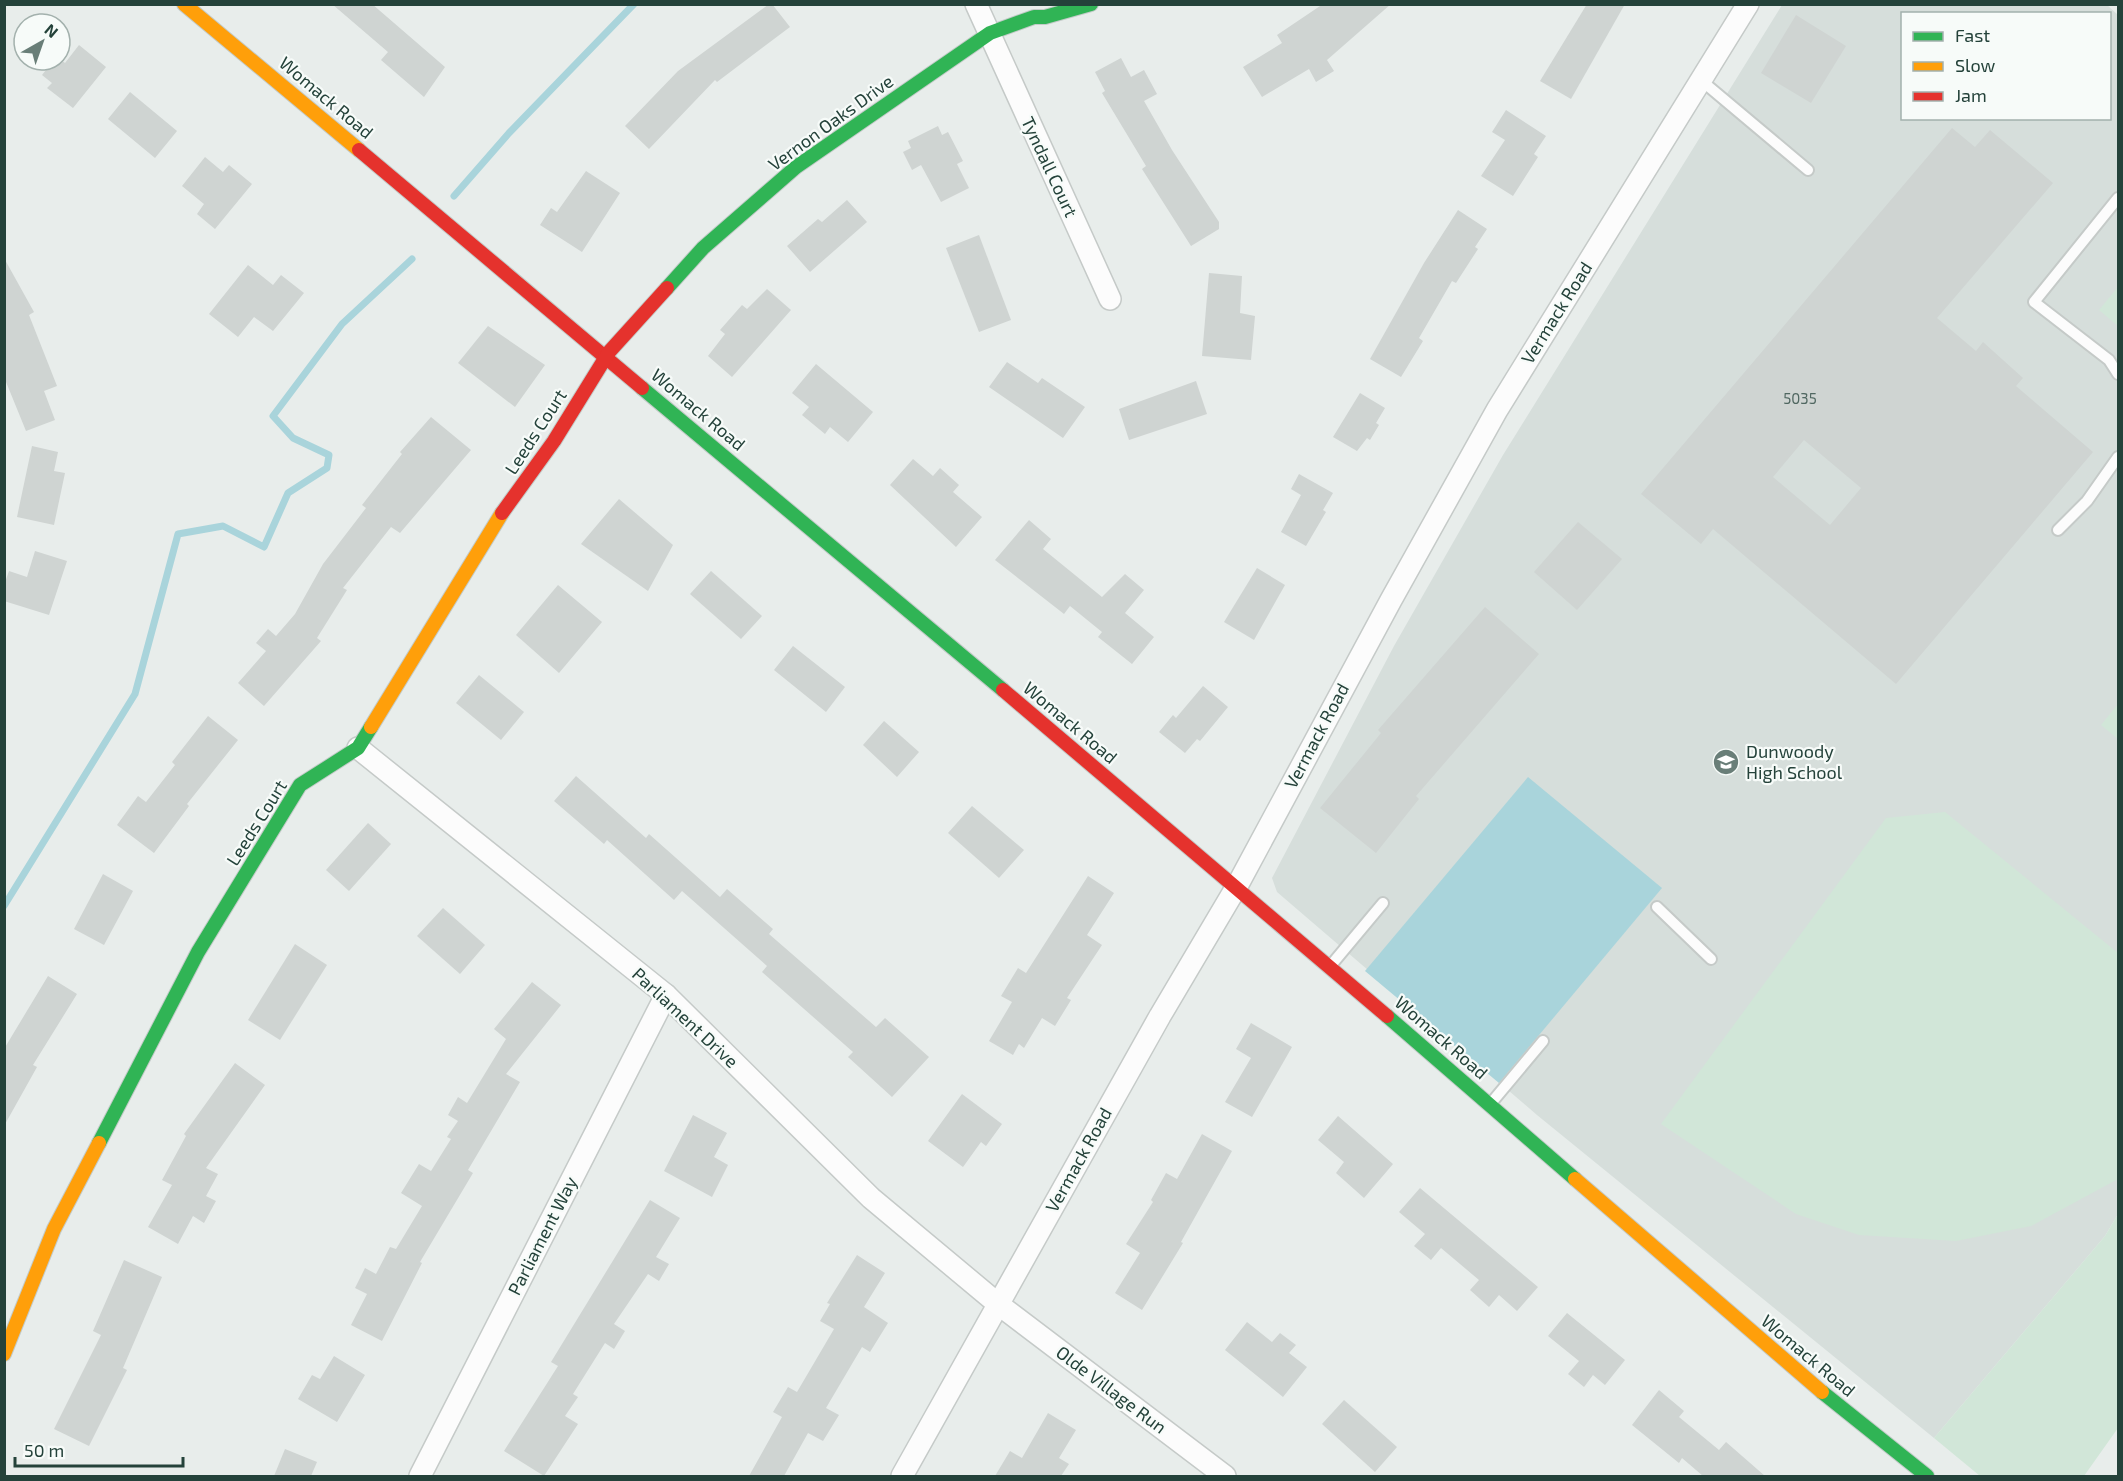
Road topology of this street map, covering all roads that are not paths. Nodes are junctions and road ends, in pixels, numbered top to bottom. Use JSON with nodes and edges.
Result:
{"nodes":[{"id":1,"x":184,"y":4,"type":"edge"},
{"id":2,"x":976,"y":4,"type":"edge"},
{"id":3,"x":1091,"y":4,"type":"edge"},
{"id":4,"x":1748,"y":4,"type":"edge"},
{"id":5,"x":990,"y":33,"type":"junction"},
{"id":6,"x":1702,"y":81,"type":"junction"},
{"id":7,"x":1808,"y":170,"type":"dead end"},
{"id":8,"x":2118,"y":198,"type":"edge"},
{"id":9,"x":1110,"y":299,"type":"dead end"},
{"id":10,"x":606,"y":356,"type":"junction"},
{"id":11,"x":2118,"y":374,"type":"edge"},
{"id":12,"x":2118,"y":457,"type":"edge"},
{"id":13,"x":2058,"y":530,"type":"dead end"},
{"id":14,"x":358,"y":748,"type":"junction"},
{"id":15,"x":1237,"y":886,"type":"junction"},
{"id":16,"x":1383,"y":903,"type":"dead end"},
{"id":17,"x":1657,"y":907,"type":"dead end"},
{"id":18,"x":1711,"y":959,"type":"dead end"},
{"id":19,"x":1330,"y":967,"type":"junction"},
{"id":20,"x":666,"y":995,"type":"junction"},
{"id":21,"x":1543,"y":1041,"type":"dead end"},
{"id":22,"x":1490,"y":1105,"type":"junction"},
{"id":23,"x":998,"y":1304,"type":"junction"},
{"id":24,"x":9,"y":1331,"type":"edge"},
{"id":25,"x":4,"y":1354,"type":"edge"},
{"id":26,"x":420,"y":1476,"type":"edge"},
{"id":27,"x":902,"y":1476,"type":"edge"},
{"id":28,"x":1225,"y":1476,"type":"edge"},
{"id":29,"x":1927,"y":1476,"type":"edge"}],
"edges":[{"from":1,"to":10,"type":"street","name":"Womack Road"},
{"from":2,"to":5,"type":"street","name":"Tyndall Court"},
{"from":3,"to":5,"type":"street","name":"Vernon Oaks Drive"},
{"from":4,"to":6,"type":"street","name":"Vermack Road"},
{"from":5,"to":9,"type":"street","name":"Tyndall Court"},
{"from":5,"to":10,"type":"street","name":"Vernon Oaks Drive"},
{"from":6,"to":7,"type":"lane"},
{"from":6,"to":15,"type":"street","name":"Vermack Road"},
{"from":8,"to":11,"type":"lane"},
{"from":10,"to":14,"type":"street","name":"Leeds Court"},
{"from":10,"to":15,"type":"street","name":"Womack Road"},
{"from":12,"to":13,"type":"lane"},
{"from":14,"to":20,"type":"street","name":"Parliament Drive"},
{"from":14,"to":24,"type":"street","name":"Leeds Court"},
{"from":15,"to":19,"type":"street","name":"Womack Road"},
{"from":15,"to":23,"type":"street","name":"Vermack Road"},
{"from":16,"to":19,"type":"lane"},
{"from":17,"to":18,"type":"lane"},
{"from":19,"to":22,"type":"street","name":"Womack Road"},
{"from":20,"to":23,"type":"street","name":"Parliament Drive"},
{"from":20,"to":26,"type":"street","name":"Parliament Way"},
{"from":21,"to":22,"type":"lane"},
{"from":22,"to":29,"type":"street","name":"Womack Road"},
{"from":23,"to":27,"type":"street","name":"Vermack Road"},
{"from":23,"to":28,"type":"street","name":"Olde Village Run"},
{"from":24,"to":25,"type":"street","name":"Leeds Court"}]}
